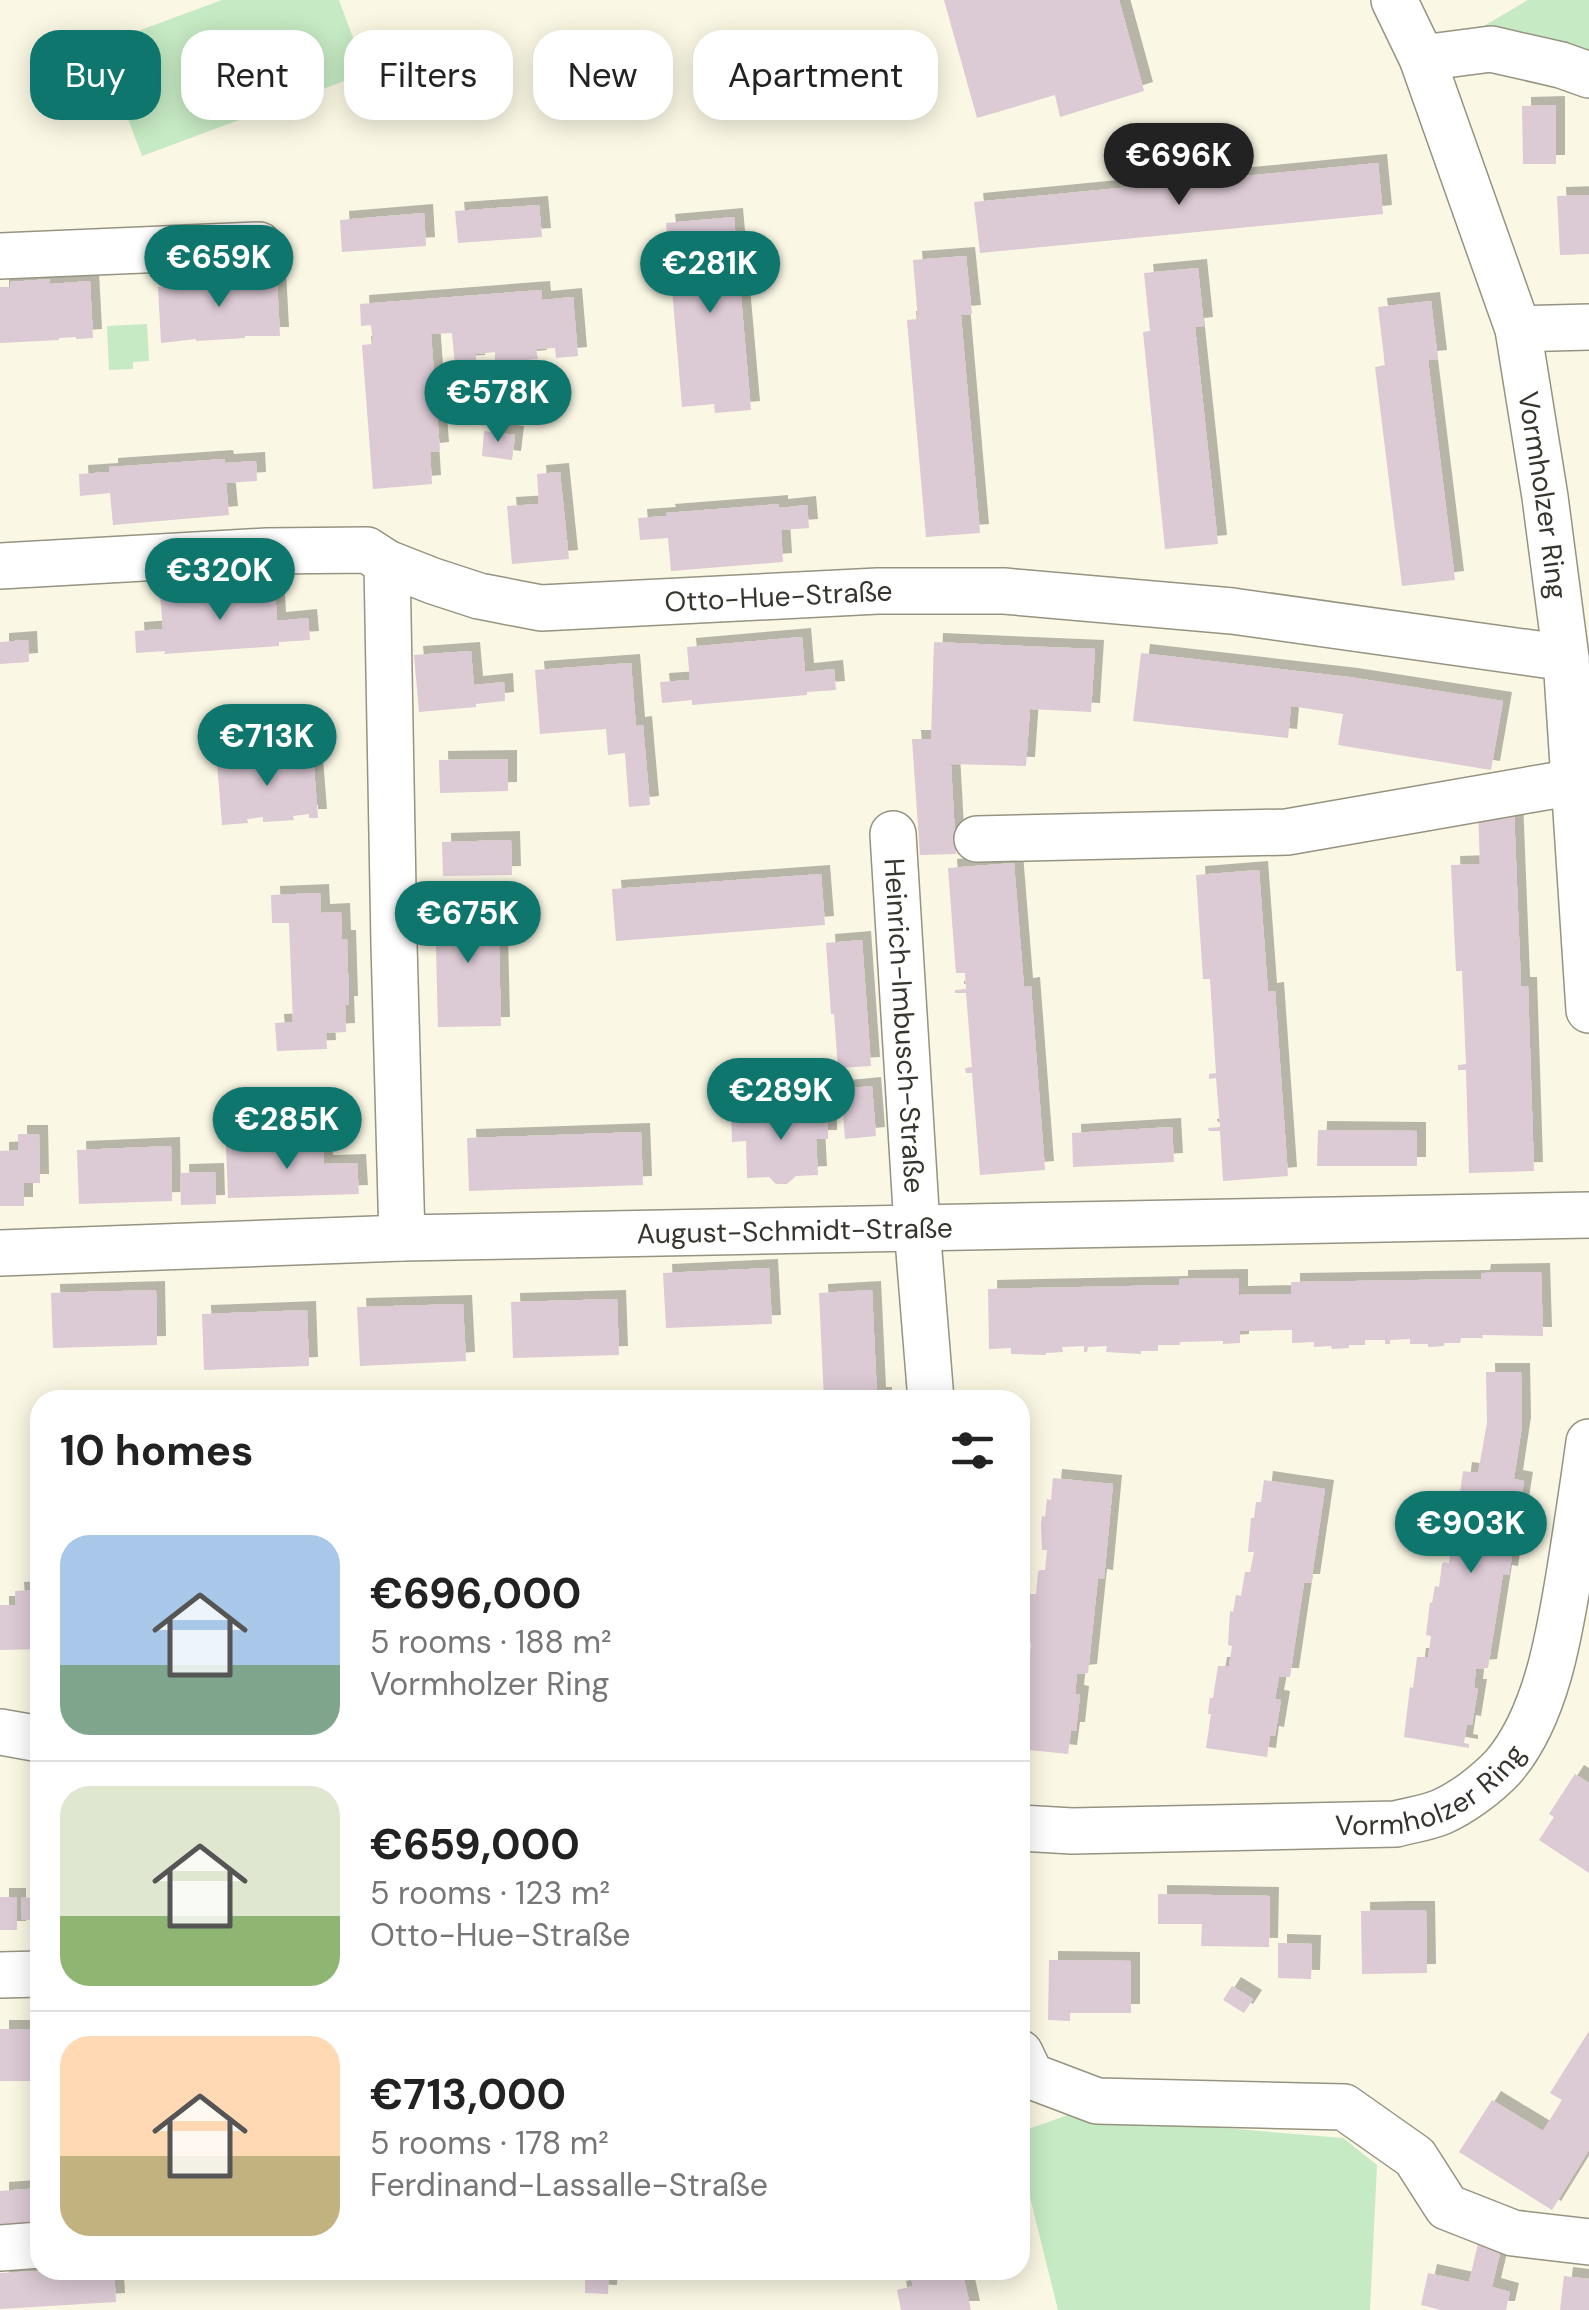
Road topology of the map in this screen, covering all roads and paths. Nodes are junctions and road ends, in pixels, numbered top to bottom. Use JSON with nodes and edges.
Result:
{"nodes":[{"id":1,"x":1394,"y":0,"type":"edge"},
{"id":2,"x":1422,"y":58,"type":"junction"},
{"id":3,"x":1589,"y":74,"type":"edge"},
{"id":4,"x":260,"y":245,"type":"dead end"},
{"id":5,"x":0,"y":256,"type":"edge"},
{"id":6,"x":1589,"y":327,"type":"edge"},
{"id":7,"x":1518,"y":329,"type":"junction"},
{"id":8,"x":387,"y":563,"type":"junction"},
{"id":9,"x":0,"y":566,"type":"edge"},
{"id":10,"x":1566,"y":658,"type":"junction"},
{"id":11,"x":1574,"y":782,"type":"junction"},
{"id":12,"x":893,"y":834,"type":"dead end"},
{"id":13,"x":977,"y":839,"type":"dead end"},
{"id":14,"x":1589,"y":1010,"type":"edge"},
{"id":15,"x":1589,"y":1215,"type":"edge"},
{"id":16,"x":917,"y":1228,"type":"junction"},
{"id":17,"x":402,"y":1238,"type":"junction"},
{"id":18,"x":0,"y":1253,"type":"edge"},
{"id":19,"x":930,"y":1390,"type":"edge"},
{"id":20,"x":1589,"y":1442,"type":"edge"},
{"id":21,"x":0,"y":1732,"type":"edge"},
{"id":22,"x":30,"y":1738,"type":"edge"},
{"id":23,"x":1030,"y":1829,"type":"edge"},
{"id":24,"x":30,"y":1974,"type":"edge"},
{"id":25,"x":0,"y":1975,"type":"edge"},
{"id":26,"x":1030,"y":2074,"type":"edge"},
{"id":27,"x":1589,"y":2242,"type":"edge"},
{"id":28,"x":30,"y":2246,"type":"edge"},
{"id":29,"x":0,"y":2248,"type":"edge"}],
"edges":[{"from":1,"to":2,"type":"street","name":"Vormholzer Ring"},
{"from":2,"to":3,"type":"street"},
{"from":2,"to":7,"type":"street","name":"Vormholzer Ring"},
{"from":4,"to":5,"type":"street"},
{"from":6,"to":7,"type":"street"},
{"from":7,"to":10,"type":"street","name":"Vormholzer Ring"},
{"from":8,"to":9,"type":"street","name":"Otto-Hue-Straße"},
{"from":8,"to":10,"type":"street","name":"Otto-Hue-Straße"},
{"from":8,"to":17,"type":"street"},
{"from":10,"to":11,"type":"street","name":"Vormholzer Ring"},
{"from":11,"to":13,"type":"street"},
{"from":11,"to":14,"type":"street","name":"Vormholzer Ring"},
{"from":12,"to":16,"type":"street","name":"Heinrich-Imbusch-Straße"},
{"from":15,"to":16,"type":"street","name":"August-Schmidt-Straße"},
{"from":16,"to":17,"type":"street","name":"August-Schmidt-Straße"},
{"from":16,"to":19,"type":"street","name":"Heinrich-Imbusch-Straße"},
{"from":17,"to":18,"type":"street","name":"August-Schmidt-Straße"},
{"from":20,"to":23,"type":"street","name":"Vormholzer Ring"},
{"from":21,"to":22,"type":"street"},
{"from":24,"to":25,"type":"street"},
{"from":26,"to":27,"type":"street"},
{"from":28,"to":29,"type":"street"}]}
